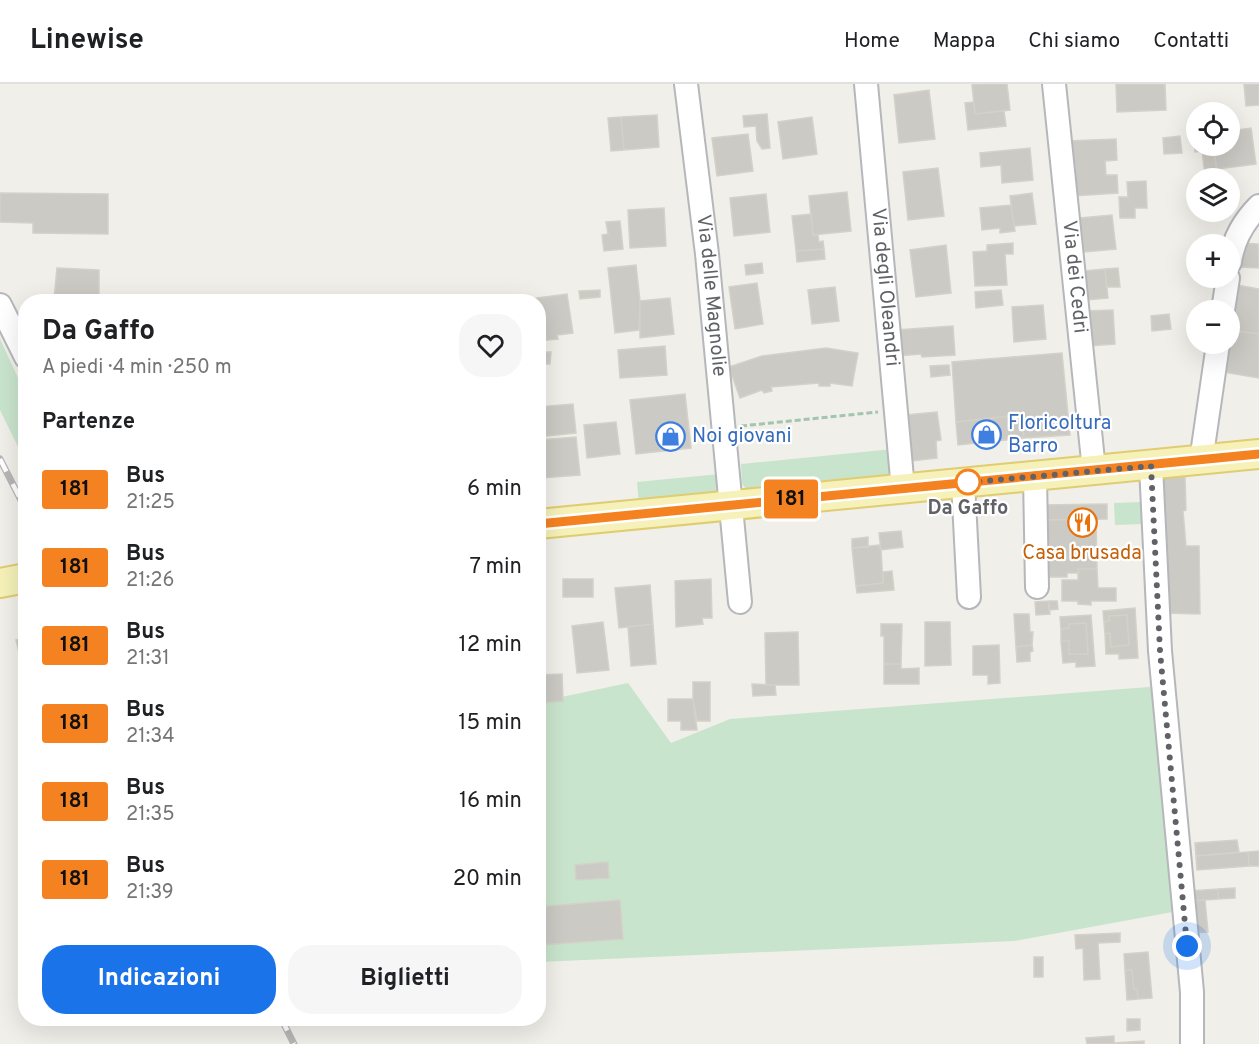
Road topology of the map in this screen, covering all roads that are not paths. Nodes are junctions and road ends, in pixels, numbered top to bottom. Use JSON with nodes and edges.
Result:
{"nodes":[{"id":1,"x":686,"y":84,"type":"edge"},
{"id":2,"x":866,"y":84,"type":"edge"},
{"id":3,"x":1054,"y":84,"type":"edge"},
{"id":4,"x":1259,"y":206,"type":"edge"},
{"id":5,"x":1238,"y":234,"type":"edge"},
{"id":6,"x":0,"y":304,"type":"edge"},
{"id":7,"x":18,"y":341,"type":"edge"},
{"id":8,"x":1217,"y":354,"type":"edge"},
{"id":9,"x":1259,"y":454,"type":"edge"},
{"id":10,"x":1201,"y":461,"type":"junction"},
{"id":11,"x":1151,"y":466,"type":"junction"},
{"id":12,"x":1094,"y":470,"type":"junction"},
{"id":13,"x":1035,"y":476,"type":"junction"},
{"id":14,"x":963,"y":483,"type":"junction"},
{"id":15,"x":903,"y":489,"type":"junction"},
{"id":16,"x":732,"y":507,"type":"junction"},
{"id":17,"x":546,"y":523,"type":"edge"},
{"id":18,"x":18,"y":580,"type":"edge"},
{"id":19,"x":0,"y":583,"type":"edge"},
{"id":20,"x":1037,"y":587,"type":"dead end"},
{"id":21,"x":969,"y":597,"type":"dead end"},
{"id":22,"x":740,"y":602,"type":"dead end"},
{"id":23,"x":1192,"y":1044,"type":"edge"}],
"edges":[{"from":1,"to":16,"type":"street","name":"Via delle Magnolie"},
{"from":2,"to":15,"type":"street","name":"Via degli Oleandri"},
{"from":3,"to":12,"type":"street","name":"Via dei Cedri"},
{"from":4,"to":5,"type":"street"},
{"from":6,"to":7,"type":"street"},
{"from":8,"to":10,"type":"street"},
{"from":9,"to":10,"type":"main road"},
{"from":10,"to":11,"type":"main road"},
{"from":11,"to":12,"type":"main road"},
{"from":11,"to":23,"type":"street"},
{"from":12,"to":13,"type":"main road"},
{"from":13,"to":14,"type":"main road"},
{"from":13,"to":20,"type":"street"},
{"from":14,"to":15,"type":"main road"},
{"from":14,"to":21,"type":"street"},
{"from":15,"to":16,"type":"main road"},
{"from":16,"to":17,"type":"main road"},
{"from":16,"to":22,"type":"street","name":"Via delle Magnolie"},
{"from":18,"to":19,"type":"main road"}]}
